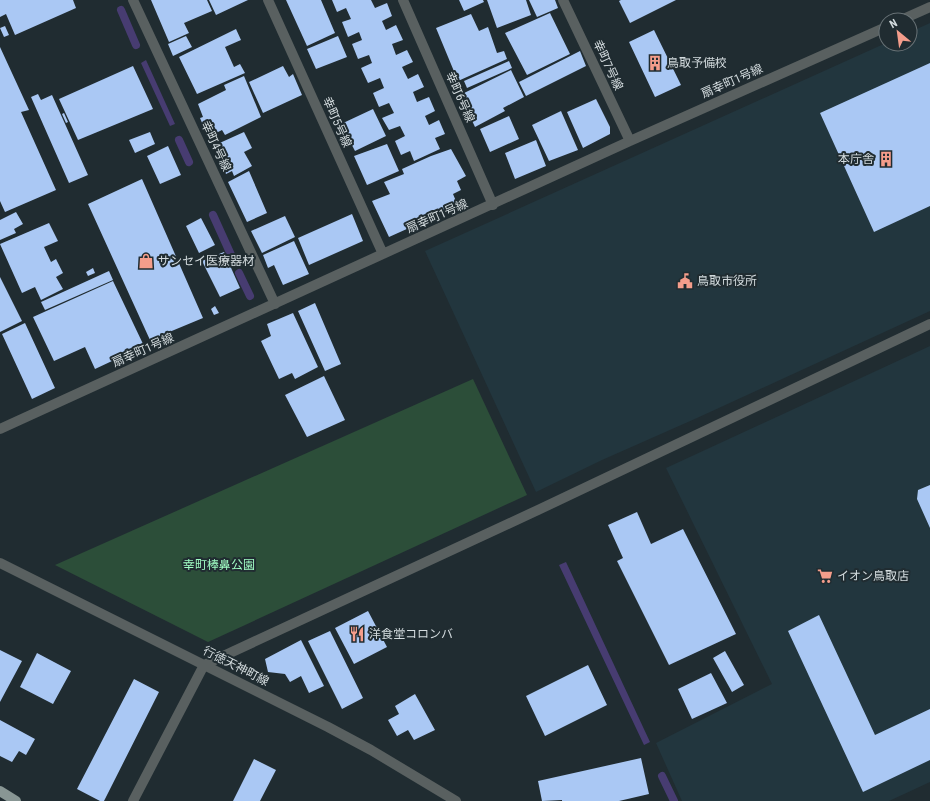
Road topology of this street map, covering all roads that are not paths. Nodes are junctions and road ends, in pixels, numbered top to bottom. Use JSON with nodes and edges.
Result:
{"nodes":[{"id":1,"x":133,"y":0,"type":"edge"},
{"id":2,"x":268,"y":0,"type":"edge"},
{"id":3,"x":403,"y":0,"type":"edge"},
{"id":4,"x":563,"y":0,"type":"edge"},
{"id":5,"x":930,"y":7,"type":"edge"},
{"id":6,"x":918,"y":12,"type":"edge"},
{"id":7,"x":878,"y":31,"type":"edge"},
{"id":8,"x":630,"y":141,"type":"junction"},
{"id":9,"x":493,"y":205,"type":"junction"},
{"id":10,"x":383,"y":254,"type":"junction"},
{"id":11,"x":275,"y":304,"type":"junction"},
{"id":12,"x":930,"y":324,"type":"edge"},
{"id":13,"x":0,"y":429,"type":"edge"},
{"id":14,"x":0,"y":563,"type":"edge"},
{"id":15,"x":204,"y":665,"type":"junction"},
{"id":16,"x":0,"y":791,"type":"edge"},
{"id":17,"x":16,"y":801,"type":"edge"},
{"id":18,"x":133,"y":801,"type":"edge"},
{"id":19,"x":456,"y":801,"type":"edge"}],
"edges":[{"from":1,"to":11,"type":"street","name":"幸町4号線"},
{"from":2,"to":10,"type":"street","name":"幸町5号線"},
{"from":3,"to":9,"type":"street","name":"幸町6号線"},
{"from":4,"to":8,"type":"street","name":"幸町7号線"},
{"from":5,"to":6,"type":"street"},
{"from":7,"to":8,"type":"street","name":"扇幸町1号線"},
{"from":8,"to":9,"type":"street","name":"扇幸町1号線"},
{"from":9,"to":10,"type":"street","name":"扇幸町1号線"},
{"from":10,"to":11,"type":"street","name":"扇幸町1号線"},
{"from":11,"to":13,"type":"street","name":"扇幸町1号線"},
{"from":12,"to":15,"type":"street"},
{"from":14,"to":15,"type":"street","name":"行徳天神町線"},
{"from":15,"to":18,"type":"street"},
{"from":15,"to":19,"type":"street","name":"行徳天神町線"},
{"from":16,"to":17,"type":"main road"}]}
